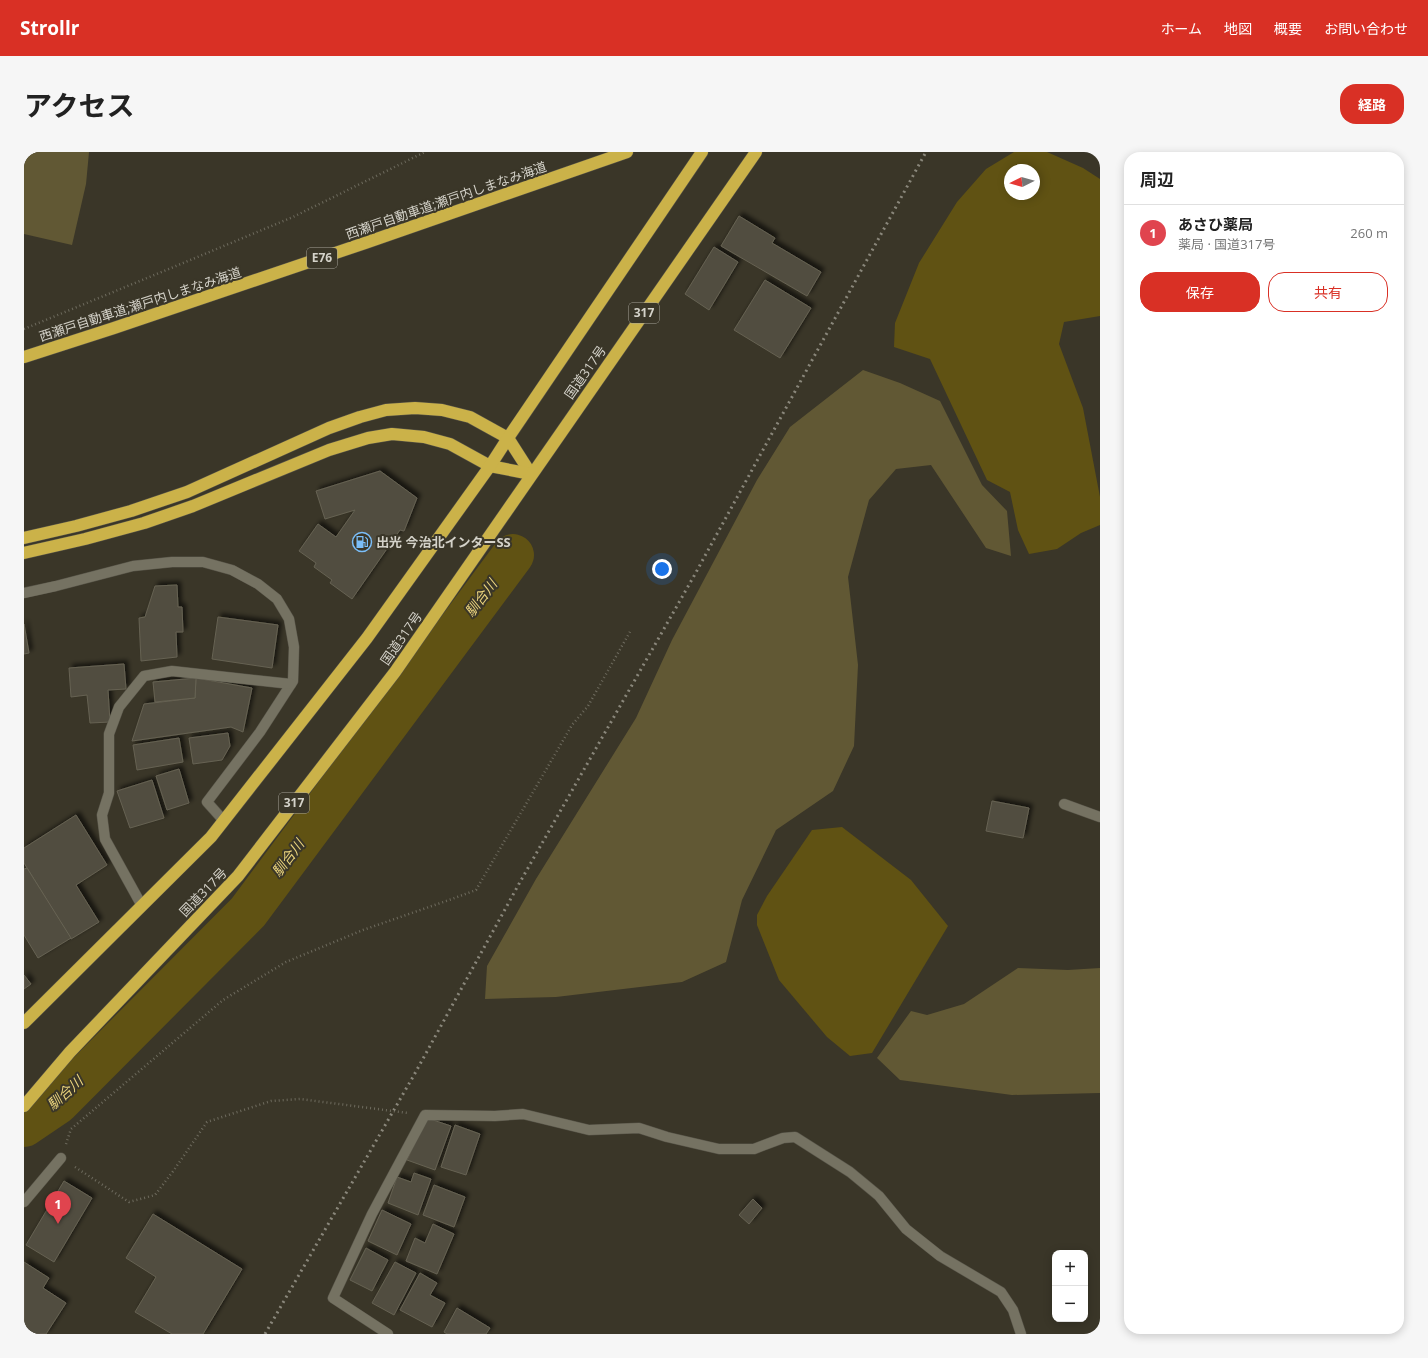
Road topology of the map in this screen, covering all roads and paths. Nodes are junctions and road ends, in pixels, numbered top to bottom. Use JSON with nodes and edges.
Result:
{"nodes":[{"id":1,"x":425,"y":152,"type":"edge"},
{"id":2,"x":702,"y":152,"type":"edge"},
{"id":3,"x":756,"y":152,"type":"edge"},
{"id":4,"x":622,"y":153,"type":"edge"},
{"id":5,"x":24,"y":329,"type":"edge"},
{"id":6,"x":24,"y":357,"type":"edge"},
{"id":7,"x":508,"y":438,"type":"junction"},
{"id":8,"x":490,"y":466,"type":"junction"},
{"id":9,"x":531,"y":474,"type":"junction"},
{"id":10,"x":24,"y":538,"type":"edge"},
{"id":11,"x":24,"y":553,"type":"edge"},
{"id":12,"x":24,"y":593,"type":"edge"},
{"id":13,"x":631,"y":630,"type":"dead end"},
{"id":14,"x":290,"y":684,"type":"junction"},
{"id":15,"x":1064,"y":804,"type":"dead end"},
{"id":16,"x":1100,"y":817,"type":"edge"},
{"id":17,"x":224,"y":820,"type":"junction"},
{"id":18,"x":142,"y":906,"type":"junction"},
{"id":19,"x":24,"y":1022,"type":"edge"},
{"id":20,"x":24,"y":1106,"type":"edge"},
{"id":21,"x":425,"y":1115,"type":"junction"},
{"id":22,"x":61,"y":1158,"type":"junction"},
{"id":23,"x":24,"y":1202,"type":"edge"},
{"id":24,"x":388,"y":1334,"type":"edge"},
{"id":25,"x":1021,"y":1334,"type":"edge"}],
"edges":[{"from":1,"to":5,"type":"path"},
{"from":2,"to":7,"type":"highway","name":"国道317号"},
{"from":3,"to":9,"type":"highway","name":"国道317号","number":"317"},
{"from":4,"to":6,"type":"highway","name":"西瀬戸自動車道;瀬戸内しまなみ海道","number":"E76"},
{"from":7,"to":8,"type":"highway","name":"国道317号"},
{"from":7,"to":9,"type":"highway"},
{"from":7,"to":10,"type":"highway"},
{"from":8,"to":9,"type":"highway"},
{"from":8,"to":11,"type":"highway"},
{"from":8,"to":17,"type":"highway","name":"国道317号"},
{"from":9,"to":20,"type":"highway","name":"国道317号","number":"317"},
{"from":12,"to":14,"type":"street"},
{"from":13,"to":22,"type":"path"},
{"from":14,"to":17,"type":"street"},
{"from":14,"to":18,"type":"street"},
{"from":15,"to":16,"type":"street"},
{"from":17,"to":18,"type":"highway","name":"国道317号"},
{"from":18,"to":19,"type":"highway","name":"国道317号"},
{"from":21,"to":22,"type":"path"},
{"from":21,"to":24,"type":"street"},
{"from":21,"to":25,"type":"street"},
{"from":22,"to":23,"type":"street"}]}
